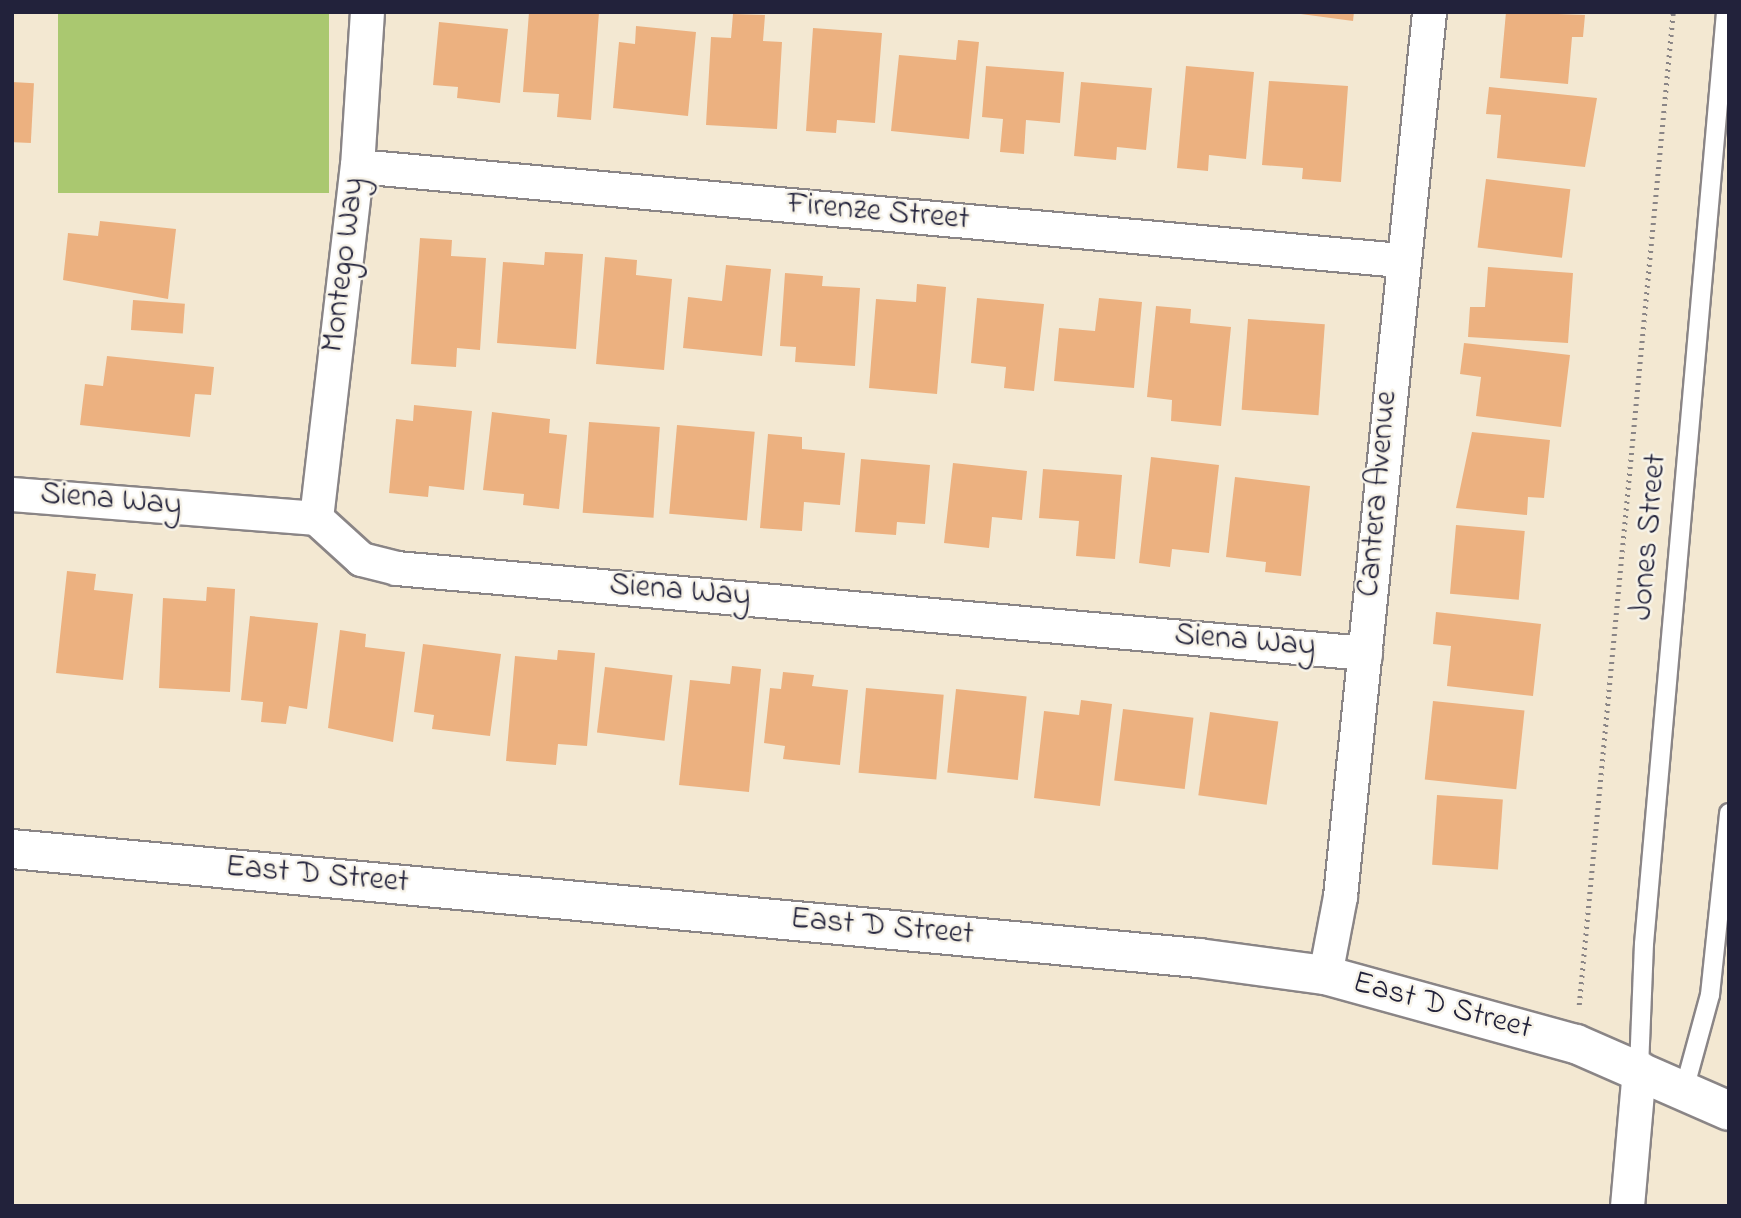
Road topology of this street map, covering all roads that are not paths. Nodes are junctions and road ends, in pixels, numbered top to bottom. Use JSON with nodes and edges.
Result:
{"nodes":[{"id":1,"x":367,"y":12,"type":"edge"},
{"id":2,"x":1429,"y":12,"type":"edge"},
{"id":3,"x":1726,"y":12,"type":"edge"},
{"id":4,"x":357,"y":166,"type":"junction"},
{"id":5,"x":1399,"y":260,"type":"junction"},
{"id":6,"x":12,"y":494,"type":"edge"},
{"id":7,"x":316,"y":518,"type":"junction"},
{"id":8,"x":1365,"y":653,"type":"junction"},
{"id":9,"x":1729,"y":813,"type":"edge"},
{"id":10,"x":12,"y":849,"type":"edge"},
{"id":11,"x":1723,"y":948,"type":"edge"},
{"id":12,"x":1325,"y":975,"type":"junction"},
{"id":13,"x":1639,"y":1068,"type":"junction"},
{"id":14,"x":1684,"y":1090,"type":"junction"},
{"id":15,"x":1729,"y":1111,"type":"edge"},
{"id":16,"x":1627,"y":1206,"type":"edge"}],
"edges":[{"from":1,"to":4,"type":"street","name":"Montego Way"},
{"from":2,"to":5,"type":"street","name":"Cantera Avenue"},
{"from":3,"to":13,"type":"lane","name":"Jones Street"},
{"from":4,"to":5,"type":"street","name":"Firenze Street"},
{"from":4,"to":7,"type":"street","name":"Montego Way"},
{"from":5,"to":8,"type":"street","name":"Cantera Avenue"},
{"from":6,"to":7,"type":"street","name":"Siena Way"},
{"from":7,"to":8,"type":"street","name":"Siena Way"},
{"from":8,"to":12,"type":"street","name":"Cantera Avenue"},
{"from":9,"to":11,"type":"lane"},
{"from":10,"to":12,"type":"main road","name":"East D Street"},
{"from":11,"to":14,"type":"lane"},
{"from":12,"to":13,"type":"main road","name":"East D Street"},
{"from":13,"to":14,"type":"main road","name":"East D Street"},
{"from":13,"to":16,"type":"street"},
{"from":14,"to":15,"type":"main road","name":"East D Street"}]}
